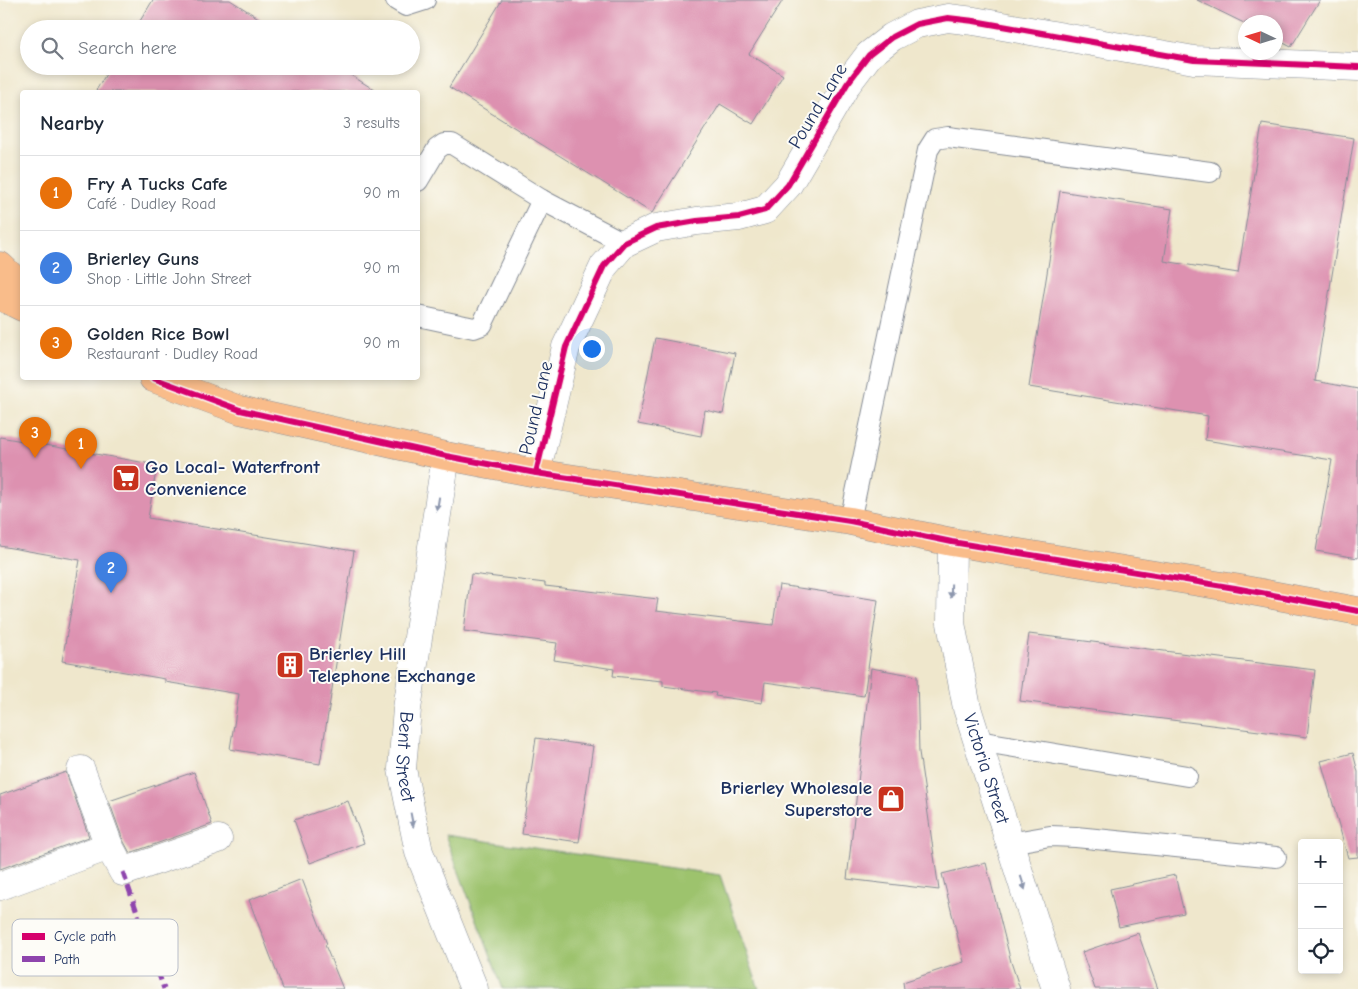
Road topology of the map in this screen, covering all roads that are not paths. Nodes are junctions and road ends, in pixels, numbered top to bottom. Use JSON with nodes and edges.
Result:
{"nodes":[{"id":1,"x":396,"y":0,"type":"edge"},
{"id":2,"x":425,"y":0,"type":"edge"},
{"id":3,"x":1358,"y":67,"type":"edge"},
{"id":4,"x":1210,"y":172,"type":"dead end"},
{"id":5,"x":420,"y":178,"type":"edge"},
{"id":6,"x":542,"y":200,"type":"junction"},
{"id":7,"x":624,"y":243,"type":"junction"},
{"id":8,"x":0,"y":266,"type":"edge"},
{"id":9,"x":20,"y":285,"type":"edge"},
{"id":10,"x":0,"y":296,"type":"edge"},
{"id":11,"x":20,"y":306,"type":"edge"},
{"id":12,"x":420,"y":316,"type":"edge"},
{"id":13,"x":158,"y":380,"type":"edge"},
{"id":14,"x":446,"y":456,"type":"junction"},
{"id":15,"x":536,"y":473,"type":"junction"},
{"id":16,"x":850,"y":521,"type":"junction"},
{"id":17,"x":952,"y":542,"type":"junction"},
{"id":18,"x":1358,"y":611,"type":"edge"},
{"id":19,"x":978,"y":741,"type":"junction"},
{"id":20,"x":81,"y":770,"type":"dead end"},
{"id":21,"x":1187,"y":776,"type":"dead end"},
{"id":22,"x":218,"y":838,"type":"dead end"},
{"id":23,"x":1010,"y":843,"type":"junction"},
{"id":24,"x":109,"y":846,"type":"junction"},
{"id":25,"x":1276,"y":856,"type":"dead end"},
{"id":26,"x":0,"y":886,"type":"edge"},
{"id":27,"x":474,"y":989,"type":"edge"},
{"id":28,"x":1056,"y":989,"type":"edge"}],
"edges":[{"from":1,"to":2,"type":"lane"},
{"from":3,"to":7,"type":"street","name":"Pound Lane"},
{"from":4,"to":16,"type":"lane"},
{"from":5,"to":6,"type":"lane"},
{"from":6,"to":7,"type":"lane"},
{"from":6,"to":12,"type":"lane"},
{"from":7,"to":15,"type":"street","name":"Pound Lane"},
{"from":8,"to":9,"type":"main road"},
{"from":10,"to":11,"type":"main road"},
{"from":13,"to":14,"type":"main road"},
{"from":14,"to":15,"type":"main road"},
{"from":14,"to":27,"type":"street","name":"Bent Street","one_way":true},
{"from":15,"to":16,"type":"main road"},
{"from":16,"to":17,"type":"main road"},
{"from":17,"to":18,"type":"main road"},
{"from":17,"to":19,"type":"street","name":"Victoria Street","one_way":true},
{"from":19,"to":21,"type":"lane"},
{"from":19,"to":23,"type":"street","name":"Victoria Street"},
{"from":20,"to":24,"type":"street"},
{"from":22,"to":24,"type":"street"},
{"from":23,"to":25,"type":"lane"},
{"from":23,"to":28,"type":"street","name":"Victoria Street","one_way":true},
{"from":24,"to":26,"type":"street"}]}
